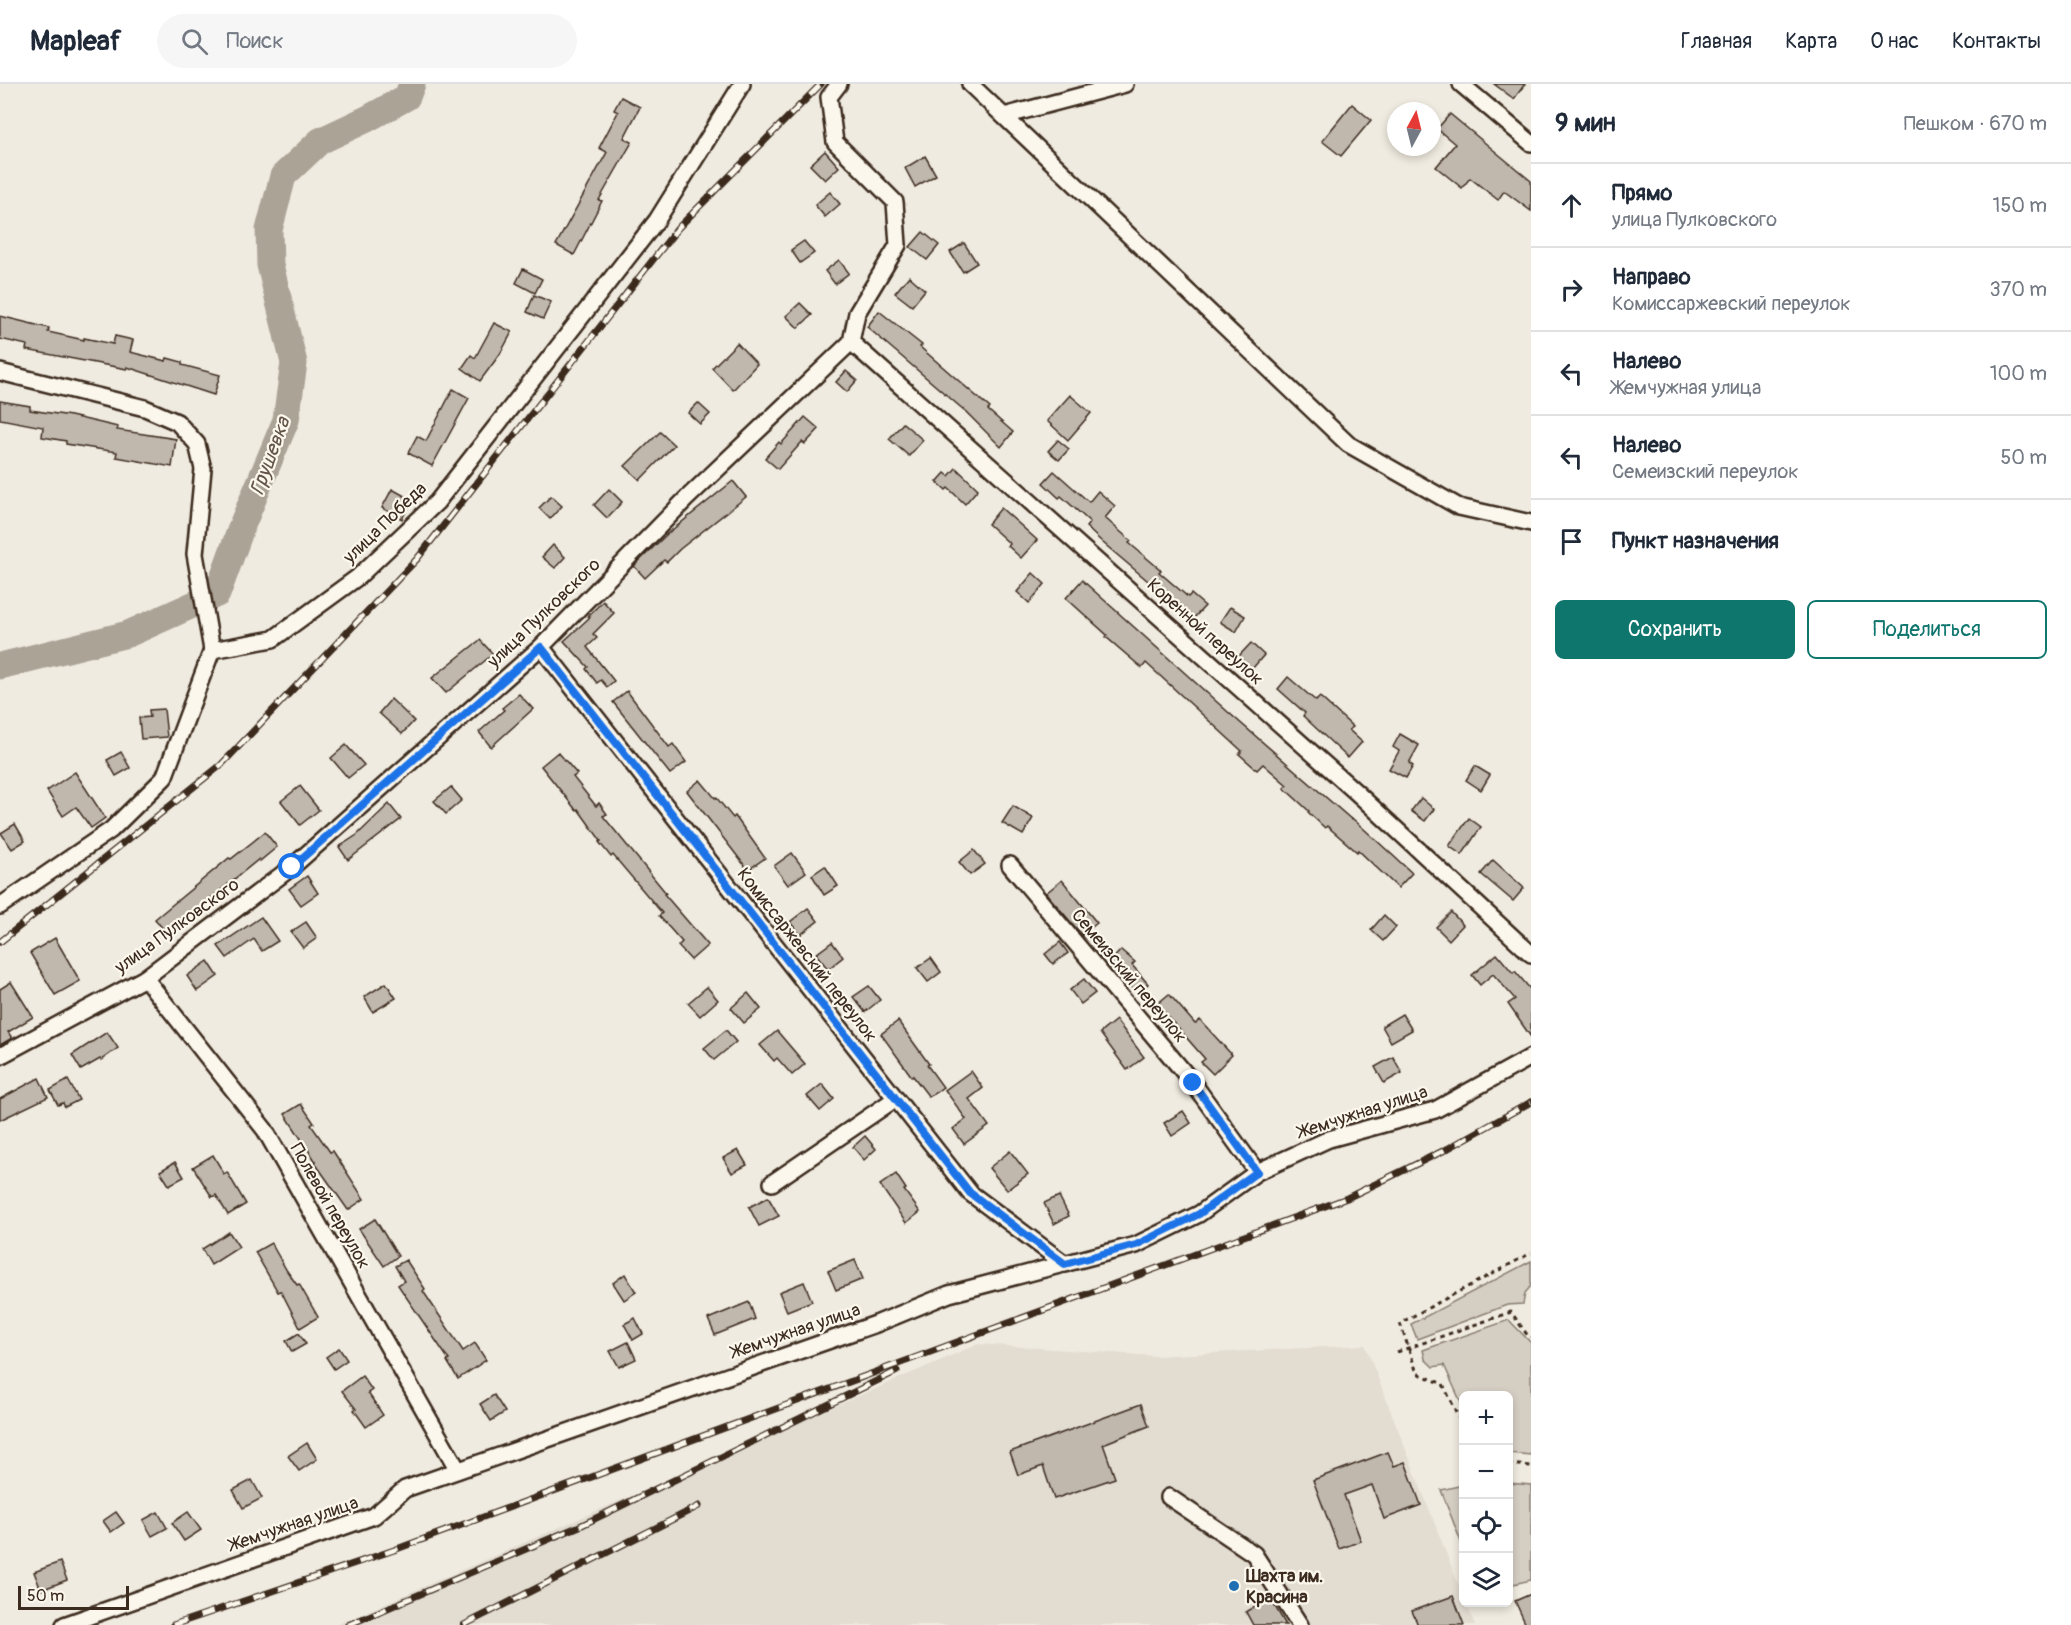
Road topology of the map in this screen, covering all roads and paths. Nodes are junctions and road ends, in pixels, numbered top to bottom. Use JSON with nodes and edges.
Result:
{"nodes":[{"id":1,"x":742,"y":84,"type":"edge"},
{"id":2,"x":839,"y":84,"type":"edge"},
{"id":3,"x":969,"y":84,"type":"edge"},
{"id":4,"x":1125,"y":84,"type":"edge"},
{"id":5,"x":1461,"y":84,"type":"edge"},
{"id":6,"x":1004,"y":116,"type":"junction"},
{"id":7,"x":1531,"y":142,"type":"edge"},
{"id":8,"x":851,"y":342,"type":"junction"},
{"id":9,"x":0,"y":372,"type":"edge"},
{"id":10,"x":1531,"y":523,"type":"edge"},
{"id":11,"x":541,"y":647,"type":"junction"},
{"id":12,"x":212,"y":650,"type":"junction"},
{"id":13,"x":1010,"y":865,"type":"dead end"},
{"id":14,"x":0,"y":906,"type":"edge"},
{"id":15,"x":1531,"y":954,"type":"edge"},
{"id":16,"x":145,"y":978,"type":"junction"},
{"id":17,"x":0,"y":1056,"type":"edge"},
{"id":18,"x":1531,"y":1057,"type":"edge"},
{"id":19,"x":896,"y":1099,"type":"junction"},
{"id":20,"x":1257,"y":1172,"type":"junction"},
{"id":21,"x":772,"y":1183,"type":"dead end"},
{"id":22,"x":1531,"y":1253,"type":"edge"},
{"id":23,"x":1065,"y":1264,"type":"junction"},
{"id":24,"x":1531,"y":1338,"type":"edge"},
{"id":25,"x":1408,"y":1349,"type":"junction"},
{"id":26,"x":1397,"y":1352,"type":"dead end"},
{"id":27,"x":1459,"y":1418,"type":"edge"},
{"id":28,"x":1513,"y":1464,"type":"edge"},
{"id":29,"x":1531,"y":1466,"type":"edge"},
{"id":30,"x":458,"y":1470,"type":"junction"},
{"id":31,"x":1169,"y":1497,"type":"dead end"},
{"id":32,"x":64,"y":1625,"type":"edge"},
{"id":33,"x":1300,"y":1625,"type":"edge"}],
"edges":[{"from":1,"to":12,"type":"street","name":"улица Победа"},
{"from":2,"to":8,"type":"street"},
{"from":3,"to":6,"type":"street"},
{"from":4,"to":6,"type":"street"},
{"from":5,"to":7,"type":"street"},
{"from":6,"to":10,"type":"street"},
{"from":8,"to":11,"type":"street","name":"улица Пулковского"},
{"from":8,"to":15,"type":"street","name":"Коренной переулок"},
{"from":9,"to":12,"type":"street"},
{"from":11,"to":16,"type":"street","name":"улица Пулковского"},
{"from":11,"to":19,"type":"street","name":"Комиссаржевский переулок"},
{"from":12,"to":14,"type":"street"},
{"from":13,"to":20,"type":"street","name":"Семеизский переулок"},
{"from":16,"to":17,"type":"street","name":"улица Пулковского"},
{"from":16,"to":30,"type":"street","name":"Полевой переулок"},
{"from":18,"to":20,"type":"street","name":"Жемчужная улица"},
{"from":19,"to":21,"type":"street"},
{"from":19,"to":23,"type":"street","name":"Комиссаржевский переулок"},
{"from":20,"to":23,"type":"street","name":"Жемчужная улица"},
{"from":22,"to":25,"type":"path"},
{"from":23,"to":30,"type":"street","name":"Жемчужная улица"},
{"from":24,"to":25,"type":"path"},
{"from":25,"to":26,"type":"path"},
{"from":25,"to":27,"type":"path"},
{"from":28,"to":29,"type":"path"},
{"from":30,"to":32,"type":"street","name":"Жемчужная улица"},
{"from":31,"to":33,"type":"street"}]}
